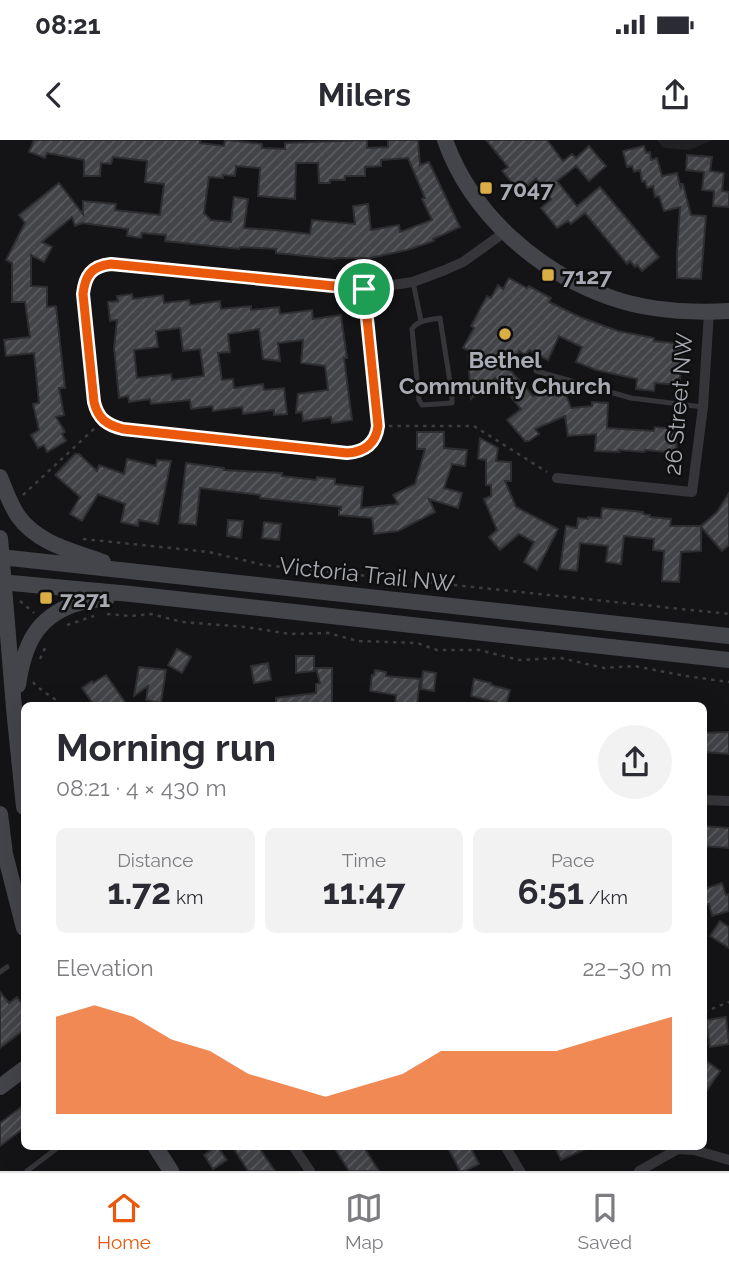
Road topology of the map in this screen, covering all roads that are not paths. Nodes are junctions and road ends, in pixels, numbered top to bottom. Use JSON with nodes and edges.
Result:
{"nodes":[{"id":1,"x":445,"y":140,"type":"edge"},
{"id":2,"x":505,"y":232,"type":"junction"},
{"id":3,"x":413,"y":282,"type":"junction"},
{"id":4,"x":364,"y":289,"type":"junction"},
{"id":5,"x":729,"y":311,"type":"edge"},
{"id":6,"x":709,"y":312,"type":"junction"},
{"id":7,"x":421,"y":321,"type":"junction"},
{"id":8,"x":536,"y":371,"type":"dead end"},
{"id":9,"x":703,"y":407,"type":"junction"},
{"id":10,"x":0,"y":477,"type":"edge"},
{"id":11,"x":557,"y":478,"type":"road end"},
{"id":12,"x":0,"y":538,"type":"edge"},
{"id":13,"x":1,"y":557,"type":"edge"},
{"id":14,"x":132,"y":571,"type":"junction"},
{"id":15,"x":2,"y":582,"type":"edge"},
{"id":16,"x":131,"y":594,"type":"junction"},
{"id":17,"x":729,"y":636,"type":"edge"},
{"id":18,"x":729,"y":660,"type":"edge"},
{"id":19,"x":14,"y":708,"type":"junction"},
{"id":20,"x":21,"y":777,"type":"edge"},
{"id":21,"x":707,"y":800,"type":"edge"},
{"id":22,"x":729,"y":801,"type":"edge"},
{"id":23,"x":0,"y":814,"type":"edge"},
{"id":24,"x":21,"y":916,"type":"edge"},
{"id":25,"x":7,"y":967,"type":"dead end"},
{"id":26,"x":0,"y":972,"type":"edge"},
{"id":27,"x":21,"y":1071,"type":"edge"},
{"id":28,"x":0,"y":1087,"type":"edge"},
{"id":29,"x":55,"y":1150,"type":"edge"},
{"id":30,"x":158,"y":1150,"type":"edge"},
{"id":31,"x":296,"y":1150,"type":"edge"},
{"id":32,"x":507,"y":1150,"type":"edge"},
{"id":33,"x":676,"y":1150,"type":"edge"},
{"id":34,"x":694,"y":1150,"type":"edge"},
{"id":35,"x":729,"y":1160,"type":"edge"},
{"id":36,"x":27,"y":1171,"type":"edge"},
{"id":37,"x":171,"y":1171,"type":"edge"},
{"id":38,"x":310,"y":1171,"type":"edge"},
{"id":39,"x":520,"y":1171,"type":"edge"},
{"id":40,"x":639,"y":1171,"type":"edge"}],
"edges":[{"from":1,"to":2,"type":"main road","name":"26 Street NW"},
{"from":2,"to":3,"type":"street"},
{"from":2,"to":6,"type":"main road","name":"26 Street NW"},
{"from":3,"to":4,"type":"street"},
{"from":3,"to":7,"type":"lane"},
{"from":4,"to":4,"type":"street"},
{"from":5,"to":6,"type":"main road","name":"26 Street NW"},
{"from":6,"to":9,"type":"street","name":"26 Street NW"},
{"from":7,"to":7,"type":"lane"},
{"from":8,"to":9,"type":"lane"},
{"from":9,"to":11,"type":"street","name":"26 Street NW"},
{"from":10,"to":14,"type":"main road"},
{"from":12,"to":13,"type":"main road"},
{"from":13,"to":14,"type":"main road","name":"Victoria Trail NW"},
{"from":13,"to":15,"type":"main road"},
{"from":14,"to":17,"type":"main road","name":"Victoria Trail NW"},
{"from":15,"to":16,"type":"main road","name":"Victoria Trail NW"},
{"from":15,"to":19,"type":"main road"},
{"from":16,"to":18,"type":"main road","name":"Victoria Trail NW"},
{"from":16,"to":19,"type":"main road"},
{"from":19,"to":20,"type":"main road"},
{"from":21,"to":22,"type":"street"},
{"from":23,"to":24,"type":"main road"},
{"from":25,"to":26,"type":"lane"},
{"from":27,"to":28,"type":"main road"},
{"from":29,"to":36,"type":"lane"},
{"from":30,"to":37,"type":"main road"},
{"from":31,"to":38,"type":"street"},
{"from":32,"to":39,"type":"street"},
{"from":33,"to":40,"type":"street"},
{"from":34,"to":35,"type":"street"}]}
